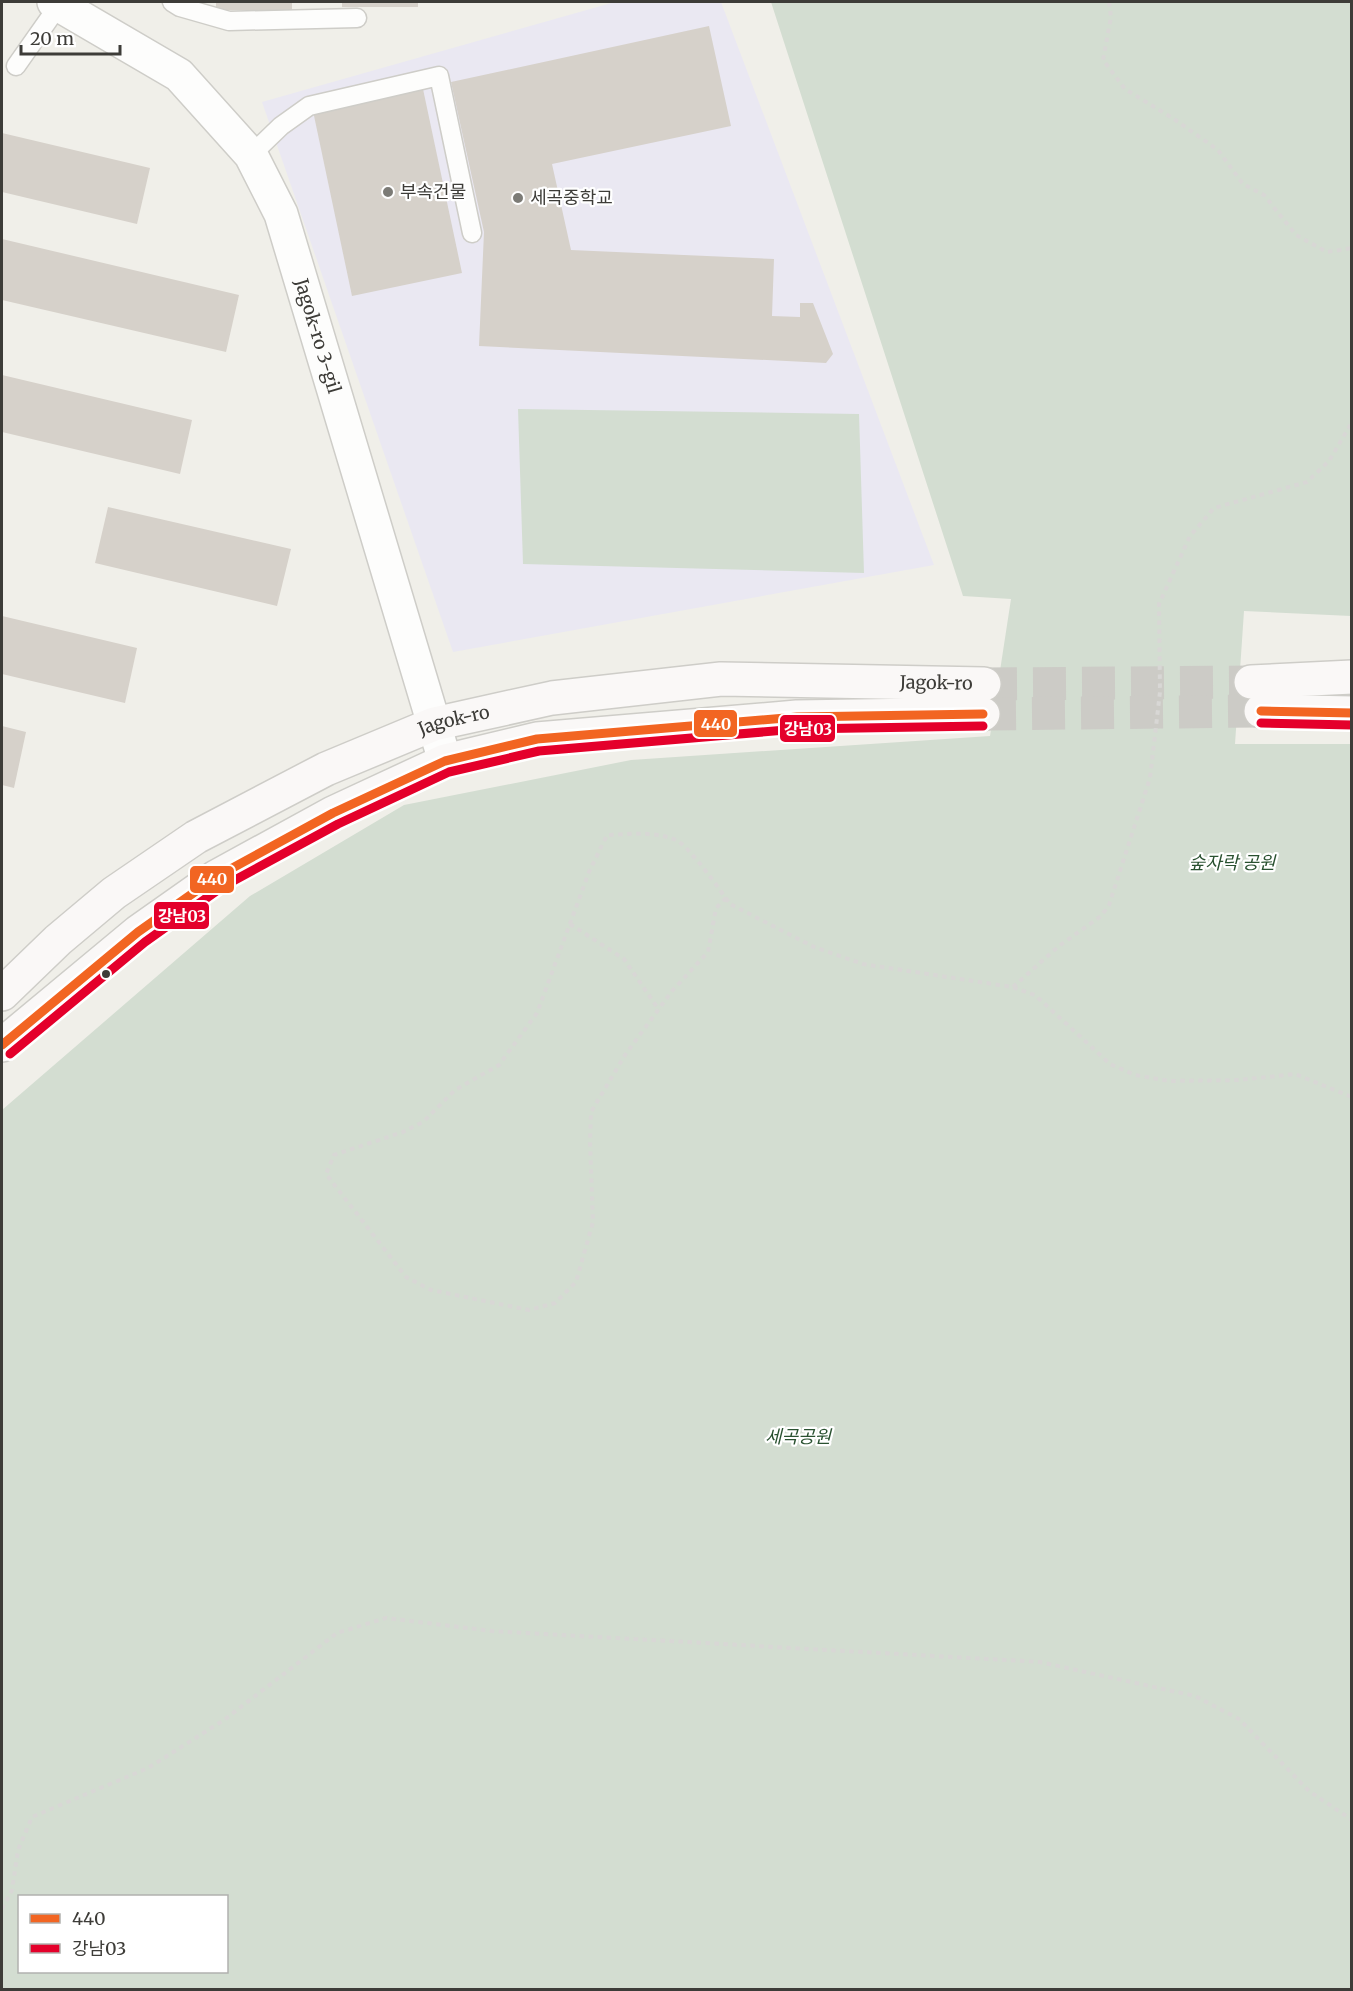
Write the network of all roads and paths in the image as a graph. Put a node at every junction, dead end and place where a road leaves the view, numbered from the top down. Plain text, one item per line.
1 (58, 2) edge
2 (172, 2) edge
3 (1109, 2) edge
4 (357, 18) dead end
5 (16, 66) dead end
6 (251, 155) junction
7 (472, 233) dead end
8 (1352, 248) edge
9 (1352, 422) edge
10 (1352, 677) edge
11 (1352, 713) edge
12 (434, 724) junction
13 (445, 761) junction
14 (726, 898) junction
15 (570, 924) junction
16 (1012, 987) junction
17 (2, 994) edge
18 (659, 1010) junction
19 (2, 1045) edge
20 (1352, 1097) edge
21 (1352, 1820) edge
22 (2, 1909) edge

1 - 5 lane
1 - 6 street, Jagok-ro 3-gil
2 - 4 lane
3 - 8 path
6 - 7 lane
6 - 12 street, Jagok-ro 3-gil
9 - 16 path
10 - 11 main road
12 - 13 street, Jagok-ro 3-gil
12 - 13 main road, Jagok-ro
12 - 17 main road, Jagok-ro
13 - 19 main road, Jagok-ro
14 - 15 path
14 - 16 path
14 - 18 path
15 - 18 path
15 - 18 path
16 - 20 path
21 - 22 path

